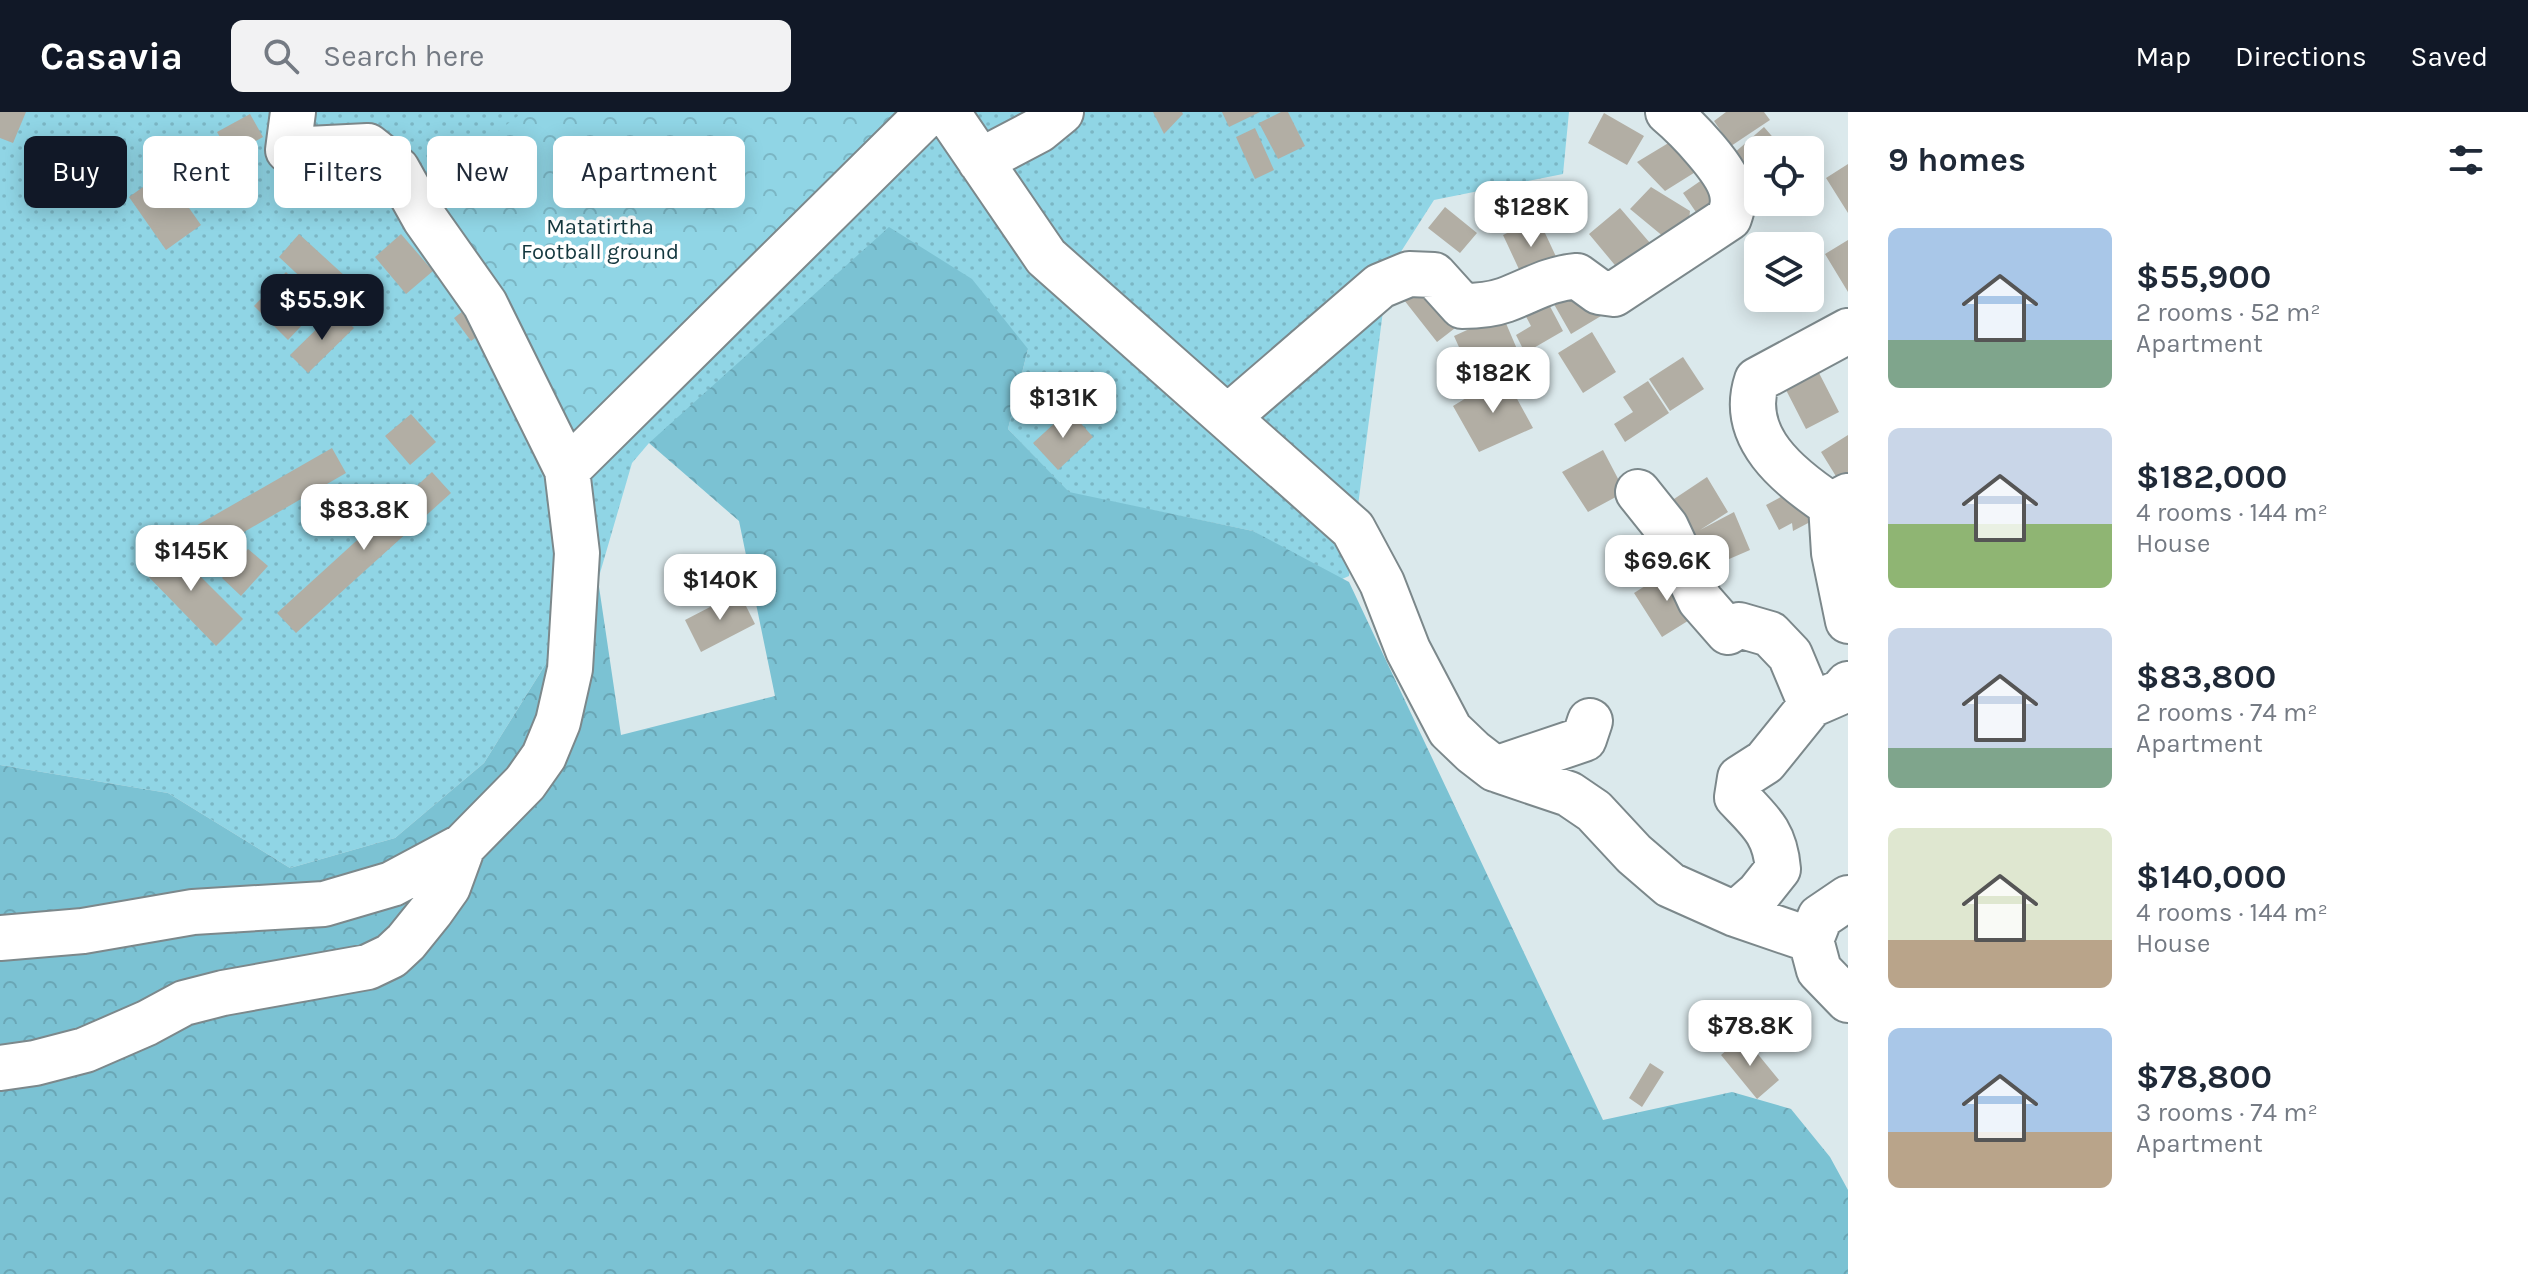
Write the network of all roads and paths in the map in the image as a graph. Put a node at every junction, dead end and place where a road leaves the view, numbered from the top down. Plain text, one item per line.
1 (293, 112) edge
2 (929, 112) edge
3 (947, 112) edge
4 (1061, 112) edge
5 (1668, 112) edge
6 (980, 161) junction
7 (1848, 331) edge
8 (1228, 417) junction
9 (567, 470) junction
10 (1638, 492) dead end
11 (1840, 500) edge
12 (1848, 621) edge
13 (1848, 684) edge
14 (1811, 705) junction
15 (1590, 721) dead end
16 (1495, 769) junction
17 (463, 846) junction
18 (1848, 898) edge
19 (1735, 914) junction
20 (0, 938) edge
21 (1811, 940) junction
22 (1848, 1000) edge
23 (0, 1068) edge

1 - 9 street
2 - 9 street
3 - 6 street
4 - 6 street
5 - 8 street
6 - 8 street
7 - 11 street
8 - 16 street
9 - 17 street
10 - 14 street
11 - 12 street
13 - 14 street
14 - 19 street
15 - 16 street
16 - 19 street
17 - 20 street
17 - 23 street
18 - 21 street
19 - 21 street
21 - 22 street

